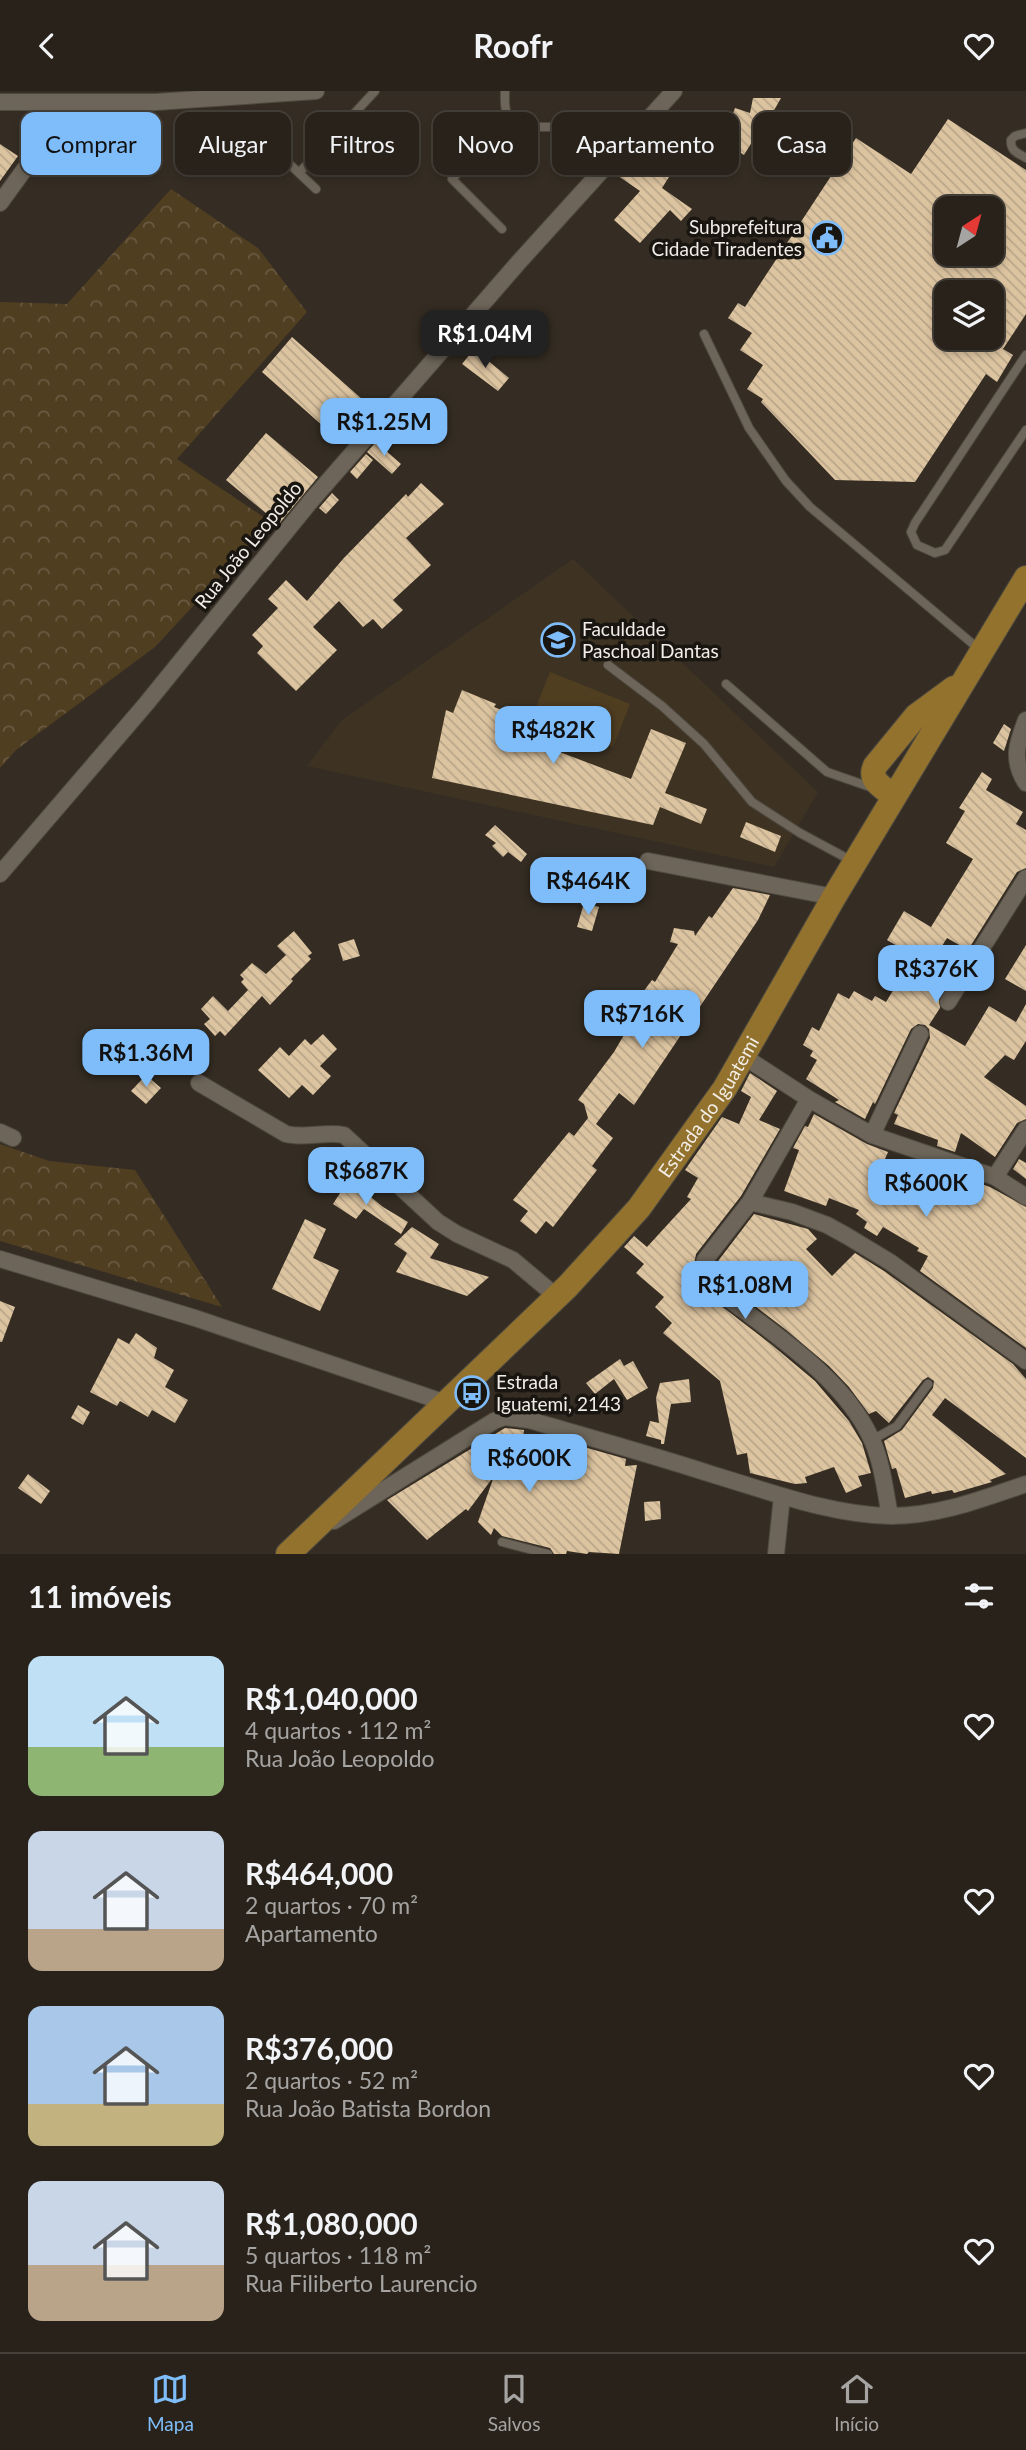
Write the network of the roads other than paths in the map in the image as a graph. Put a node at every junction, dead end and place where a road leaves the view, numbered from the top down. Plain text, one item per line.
1 (316, 91) edge
2 (375, 91) edge
3 (505, 91) edge
4 (674, 91) edge
5 (0, 103) edge
6 (72, 103) junction
7 (506, 112) edge
8 (1026, 133) edge
9 (1026, 158) edge
10 (291, 165) edge
11 (299, 173) junction
12 (456, 175) edge
13 (316, 189) dead end
14 (0, 203) edge
15 (502, 229) dead end
16 (704, 334) dead end
17 (1026, 355) edge
18 (1026, 430) edge
19 (1026, 578) edge
20 (982, 652) junction
21 (608, 664) dead end
22 (726, 684) dead end
23 (1026, 719) edge
24 (1026, 783) edge
25 (894, 796) junction
26 (648, 861) dead end
27 (855, 862) junction
28 (0, 874) edge
29 (1026, 878) edge
30 (834, 897) junction
31 (947, 1002) dead end
32 (920, 1034) dead end
33 (743, 1056) junction
34 (199, 1083) dead end
35 (809, 1099) junction
36 (1026, 1129) edge
37 (872, 1135) junction
38 (995, 1177) junction
39 (1026, 1197) edge
40 (750, 1202) junction
41 (0, 1259) edge
42 (557, 1297) junction
43 (1026, 1361) edge
44 (928, 1384) dead end
45 (446, 1403) junction
46 (872, 1440) junction
47 (1026, 1484) edge
48 (782, 1496) junction
49 (890, 1516) junction
50 (502, 1542) dead end
51 (297, 1546) edge
52 (548, 1554) edge
53 (776, 1554) edge

1 - 6 street
2 - 11 lane
3 - 7 lane
4 - 28 street, Rua João Leopoldo
5 - 6 street
6 - 14 street
8 - 9 lane
10 - 11 lane
11 - 13 lane
12 - 15 lane
16 - 20 lane
17 - 18 lane
19 - 20 main road, Estrada do Iguatemi
20 - 25 main road, Estrada do Iguatemi
21 - 27 lane
22 - 25 lane
23 - 24 street
25 - 27 main road, Estrada do Iguatemi
26 - 30 street
27 - 30 main road, Estrada do Iguatemi
29 - 31 street
30 - 33 main road, Estrada do Iguatemi
32 - 37 street
33 - 35 street
33 - 42 main road, Estrada do Iguatemi
34 - 42 street
35 - 37 street
35 - 40 street
36 - 38 street
37 - 38 street
38 - 39 street
40 - 43 street
40 - 46 street
41 - 45 street
42 - 45 main road, Estrada do Iguatemi
44 - 46 lane
45 - 51 main road, Estrada do Iguatemi
46 - 49 street
47 - 49 street
48 - 49 street
48 - 51 street
48 - 53 street
50 - 52 lane

